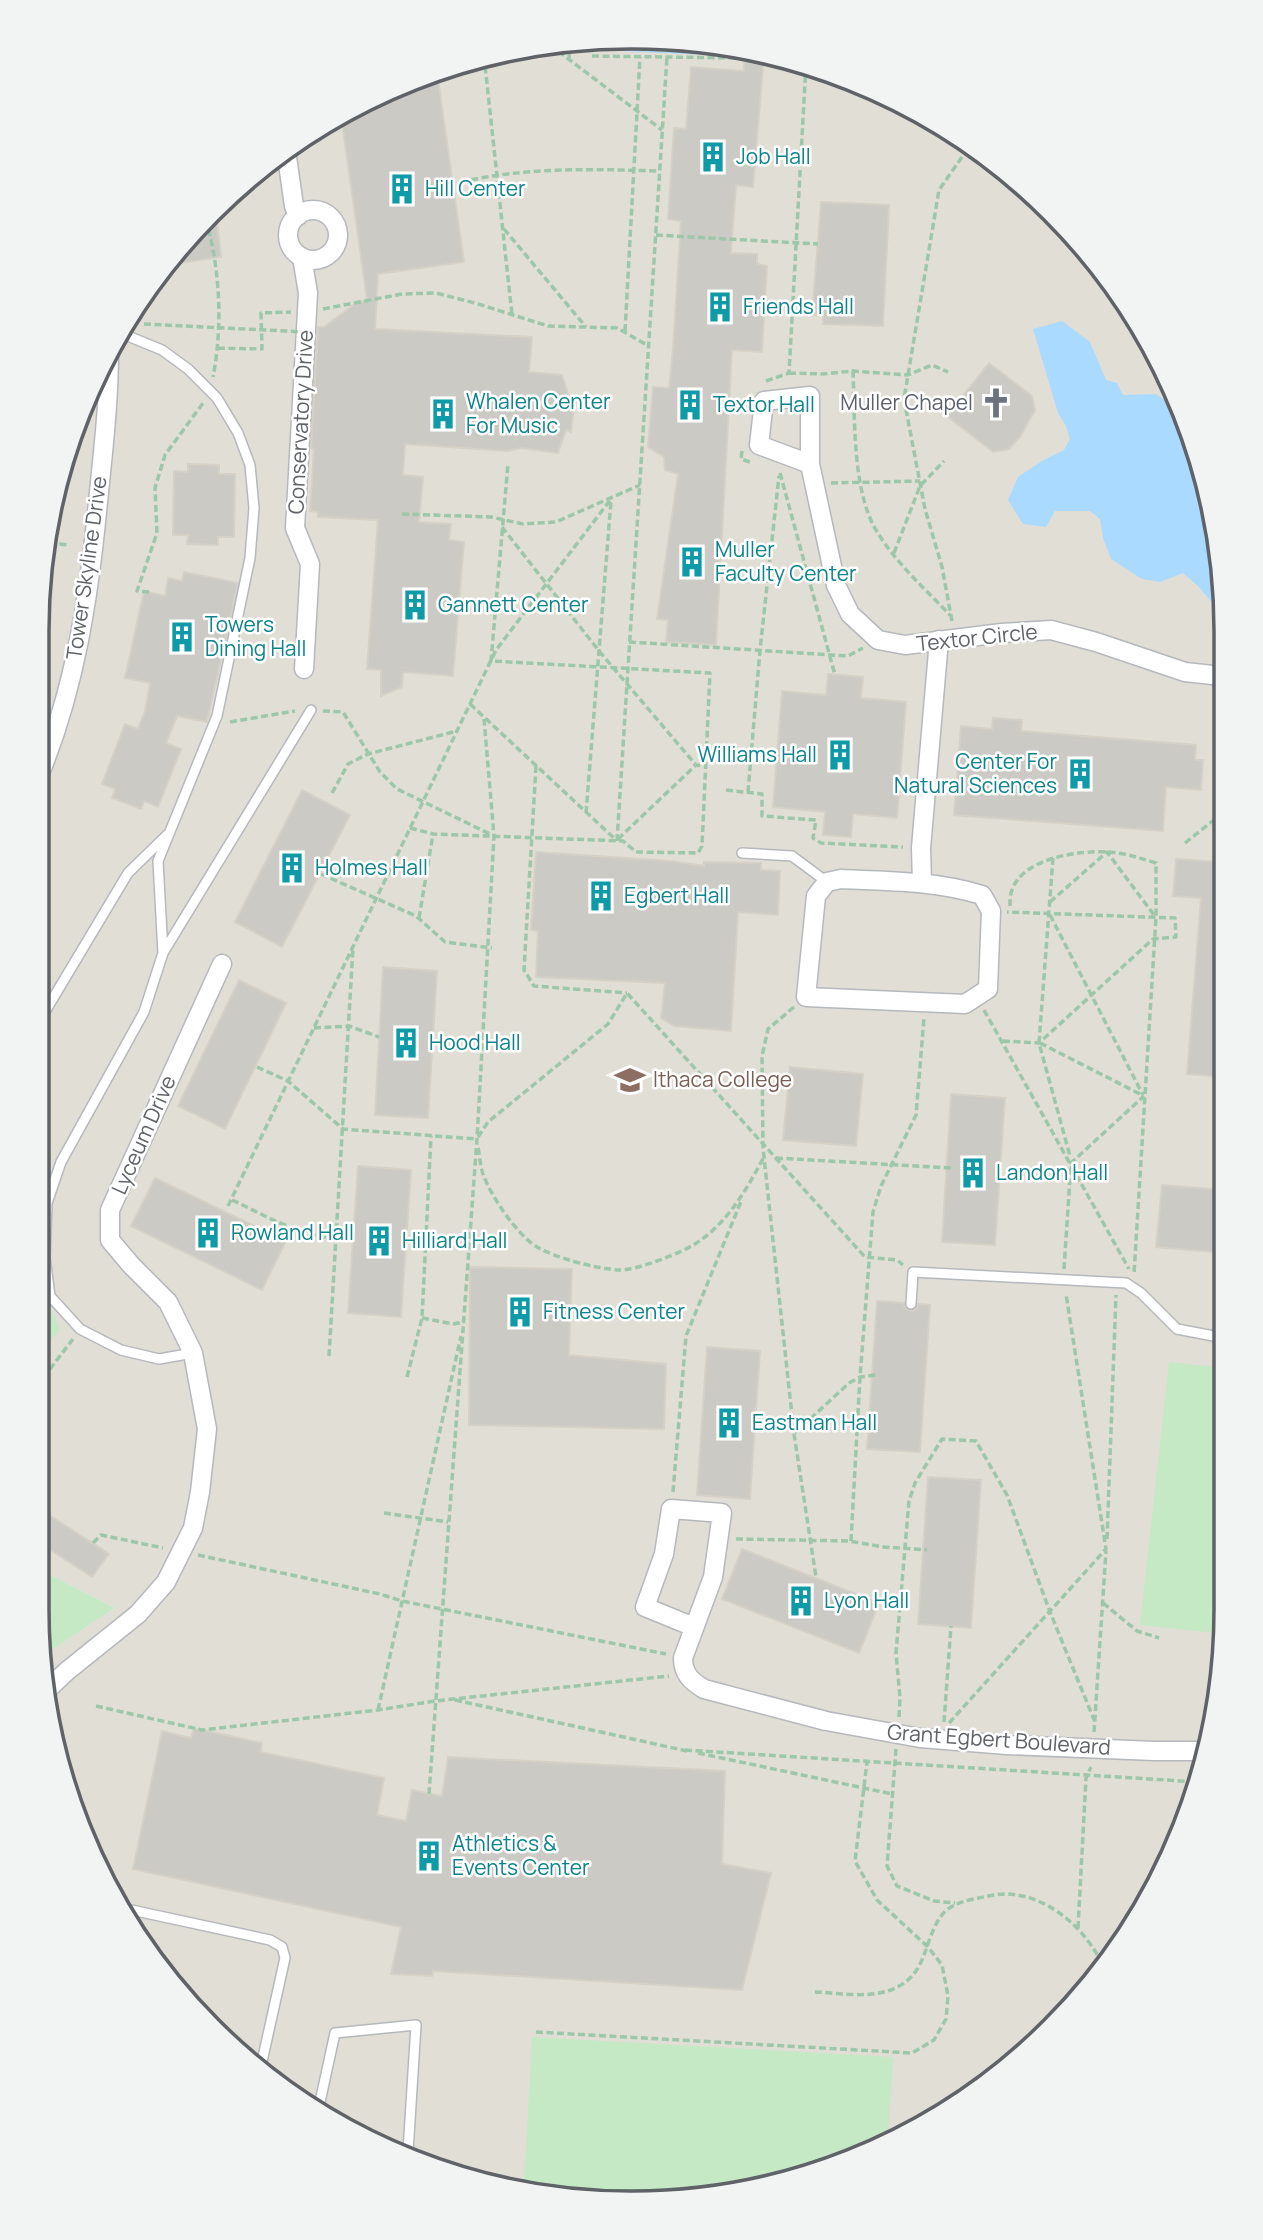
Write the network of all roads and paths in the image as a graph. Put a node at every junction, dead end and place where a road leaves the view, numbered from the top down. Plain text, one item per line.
1 (569, 52) edge
2 (561, 53) edge
3 (592, 56) dead end
4 (640, 57) junction
5 (667, 57) junction
6 (732, 58) edge
7 (569, 59) junction
8 (485, 68) edge
9 (805, 76) edge
10 (637, 111) junction
11 (662, 130) junction
12 (964, 154) edge
13 (287, 162) edge
14 (634, 170) junction
15 (659, 171) junction
16 (497, 174) junction
17 (461, 182) dead end
18 (298, 216) junction
19 (503, 227) junction
20 (209, 231) edge
21 (655, 235) junction
22 (796, 243) junction
23 (818, 244) dead end
24 (302, 257) junction
25 (307, 312) junction
26 (512, 314) junction
27 (144, 324) dead end
28 (586, 327) junction
29 (306, 332) junction
30 (625, 332) junction
31 (129, 337) edge
32 (648, 346) junction
33 (218, 348) junction
34 (853, 371) junction
35 (948, 372) dead end
36 (789, 373) junction
37 (908, 375) junction
38 (108, 377) edge
39 (763, 382) dead end
40 (210, 391) junction
41 (743, 447) dead end
42 (782, 453) junction
43 (944, 461) dead end
44 (754, 463) dead end
45 (508, 464) dead end
46 (810, 464) junction
47 (779, 472) junction
48 (816, 483) junction
49 (861, 483) junction
50 (920, 483) junction
51 (640, 485) junction
52 (611, 499) junction
53 (402, 514) dead end
54 (502, 519) junction
55 (502, 527) junction
56 (56, 544) edge
57 (69, 545) dead end
58 (894, 554) junction
59 (546, 584) junction
60 (149, 592) dead end
61 (951, 617) junction
62 (947, 639) junction
63 (878, 640) junction
64 (629, 642) junction
65 (760, 650) junction
66 (599, 651) junction
67 (830, 654) junction
68 (491, 661) junction
69 (598, 667) junction
70 (613, 667) junction
71 (628, 668) junction
72 (304, 669) dead end
73 (835, 675) dead end
74 (1214, 675) edge
75 (626, 684) junction
76 (470, 704) junction
77 (311, 710) junction
78 (484, 719) junction
79 (214, 725) junction
80 (457, 731) junction
81 (49, 748) edge
82 (369, 754) junction
83 (696, 765) junction
84 (536, 766) junction
85 (706, 766) junction
86 (726, 790) dead end
87 (748, 792) junction
88 (332, 793) dead end
89 (423, 802) junction
90 (586, 813) junction
91 (1214, 817) edge
92 (410, 828) junction
93 (171, 831) junction
94 (433, 834) junction
95 (494, 836) junction
96 (533, 838) junction
97 (617, 841) junction
98 (1185, 843) dead end
99 (921, 848) junction
100 (1107, 852) junction
101 (742, 853) dead end
102 (1053, 858) junction
103 (321, 874) dead end
104 (827, 882) junction
105 (922, 882) junction
106 (376, 899) junction
107 (1050, 902) junction
108 (1000, 911) junction
109 (1049, 913) junction
110 (1156, 917) junction
111 (419, 919) junction
112 (1153, 939) junction
113 (354, 946) junction
114 (489, 948) junction
115 (163, 953) junction
116 (222, 964) dead end
117 (627, 993) junction
118 (806, 996) junction
119 (1090, 996) junction
120 (976, 997) junction
121 (925, 1002) junction
122 (49, 1005) edge
123 (349, 1026) junction
124 (314, 1027) junction
125 (379, 1037) dead end
126 (1003, 1041) junction
127 (1040, 1043) junction
128 (257, 1067) dead end
129 (288, 1081) junction
130 (1144, 1096) junction
131 (343, 1129) junction
132 (430, 1136) junction
133 (477, 1139) junction
134 (763, 1144) junction
135 (764, 1157) junction
136 (776, 1158) junction
137 (1071, 1163) junction
138 (894, 1165) junction
139 (951, 1168) dead end
140 (744, 1194) junction
141 (49, 1197) edge
142 (231, 1200) junction
143 (228, 1206) dead end
144 (355, 1238) dead end
145 (336, 1240) junction
146 (869, 1258) junction
147 (913, 1272) junction
148 (1064, 1280) junction
149 (1116, 1283) junction
150 (49, 1288) edge
151 (911, 1304) dead end
152 (422, 1318) junction
153 (464, 1322) junction
154 (80, 1329) junction
155 (1214, 1336) edge
156 (193, 1353) junction
157 (329, 1356) dead end
158 (49, 1369) edge
159 (876, 1376) dead end
160 (407, 1377) dead end
161 (860, 1377) junction
162 (794, 1434) junction
163 (671, 1509) junction
164 (384, 1513) dead end
165 (419, 1519) junction
166 (448, 1522) junction
167 (720, 1538) junction
168 (810, 1540) junction
169 (851, 1541) junction
170 (93, 1543) dead end
171 (904, 1549) junction
172 (1106, 1549) junction
173 (927, 1550) dead end
174 (181, 1552) junction
175 (816, 1577) dead end
176 (402, 1601) junction
177 (1103, 1602) junction
178 (442, 1607) junction
179 (1050, 1612) junction
180 (694, 1626) junction
181 (951, 1626) dead end
182 (1160, 1638) dead end
183 (684, 1665) junction
184 (54, 1683) edge
185 (449, 1699) junction
186 (435, 1700) junction
187 (96, 1706) dead end
188 (378, 1710) junction
189 (1095, 1722) junction
190 (897, 1734) junction
191 (1093, 1748) junction
192 (685, 1751) junction
193 (1196, 1751) edge
194 (867, 1762) junction
195 (895, 1763) junction
196 (1087, 1776) junction
197 (1187, 1781) edge
198 (864, 1789) junction
199 (429, 1794) dead end
200 (892, 1794) junction
201 (955, 1903) junction
202 (134, 1910) edge
203 (1078, 1928) junction
204 (928, 1947) junction
205 (1098, 1957) edge
206 (815, 1992) dead end
207 (536, 2032) dead end
208 (263, 2059) edge
209 (320, 2101) edge
210 (408, 2147) edge

1 - 7 path
2 - 7 path
3 - 4 path
4 - 5 path
4 - 10 path
5 - 6 path
5 - 11 path
7 - 10 path
8 - 16 path
9 - 22 path
10 - 11 path
10 - 14 path
11 - 15 path
12 - 37 path
13 - 18 street
14 - 15 path
14 - 16 path
14 - 30 path
15 - 21 path
16 - 17 path
16 - 19 path
18 - 24 street
18 - 24 street
19 - 26 path
19 - 28 path
20 - 33 path
21 - 22 path
21 - 32 path
22 - 23 path
22 - 36 path
24 - 25 street, Conservatory Drive
25 - 26 path
25 - 29 street, Conservatory Drive
25 - 33 path
26 - 28 path
27 - 29 path, bridge
28 - 30 path
29 - 72 street, Conservatory Drive
30 - 32 path
31 - 40 lane
32 - 51 path
33 - 40 path
34 - 36 path
34 - 37 path
34 - 49 path
35 - 37 path
36 - 39 path
37 - 50 path
38 - 81 street, Tower Skyline Drive
40 - 60 path
40 - 79 lane
41 - 44 path
42 - 46 street
42 - 46 street
42 - 47 path
43 - 50 path
45 - 54 path
46 - 48 street
47 - 48 path
47 - 65 path
47 - 67 path
48 - 49 path
48 - 63 street
49 - 50 path
49 - 58 path
50 - 58 path
50 - 61 path
51 - 52 path
51 - 64 path
52 - 54 path
52 - 59 path
52 - 66 path
53 - 54 path
54 - 55 path
55 - 59 path
55 - 68 path
56 - 57 path
58 - 61 path
59 - 66 path
59 - 68 path
61 - 62 path
62 - 63 street, Textor Circle
62 - 74 street, Textor Circle
62 - 99 street
63 - 67 path
64 - 65 path
64 - 71 path
65 - 67 path
65 - 87 path
66 - 69 path
66 - 70 path
67 - 73 path
68 - 69 path
68 - 76 path
69 - 70 path
69 - 90 path
70 - 71 path
70 - 75 path
71 - 75 path
71 - 85 path
75 - 83 path
75 - 97 path
76 - 78 path
76 - 80 path
77 - 79 path
77 - 82 path
77 - 115 lane
78 - 84 path
78 - 95 path
79 - 93 lane
80 - 82 path
80 - 89 path
82 - 88 path
82 - 89 path
83 - 85 path
83 - 97 path
84 - 90 path
84 - 96 path
85 - 97 path
86 - 87 path
87 - 99 path
89 - 92 path
89 - 95 path
90 - 97 path
91 - 98 path
92 - 94 path
92 - 106 path
93 - 115 lane
93 - 122 lane
94 - 95 path
94 - 111 path
95 - 96 path
95 - 114 path
96 - 97 path
96 - 117 path
99 - 105 street
100 - 102 path
100 - 107 path
100 - 110 path
100 - 110 path
101 - 104 lane
102 - 107 path
102 - 108 path
103 - 106 path
104 - 105 street
104 - 118 street
105 - 108 street
106 - 111 path
106 - 113 path
107 - 109 path
108 - 109 path
108 - 120 street
109 - 110 path
109 - 119 path
109 - 127 path
110 - 112 path
110 - 112 path
111 - 114 path
112 - 119 path
112 - 130 path
113 - 123 path
113 - 124 path
114 - 133 path
115 - 141 lane
116 - 156 street, Lyceum Drive
117 - 133 path
117 - 134 path
118 - 121 street
118 - 134 path
119 - 127 path
119 - 130 path
120 - 121 street
120 - 126 path
121 - 138 path
123 - 124 path
123 - 125 path
123 - 131 path
124 - 129 path
126 - 127 path
126 - 137 path
127 - 130 path
127 - 137 path
128 - 129 path
129 - 131 path
129 - 142 path
130 - 137 path
130 - 137 path
131 - 132 path
131 - 145 path
132 - 133 path
132 - 152 path
133 - 140 path
133 - 153 path
134 - 135 path
134 - 136 path
135 - 140 path
135 - 162 path
136 - 138 path
136 - 146 path
137 - 148 path
138 - 139 path
138 - 146 path
140 - 163 path
142 - 143 path
142 - 145 path
144 - 145 path
145 - 157 path
146 - 147 path
146 - 161 path
147 - 148 lane
147 - 151 lane
148 - 149 lane
148 - 172 path
149 - 155 lane
149 - 172 path
150 - 154 lane
152 - 153 path
152 - 160 path
153 - 165 path
153 - 166 path
154 - 156 lane
154 - 158 path
156 - 174 street, Lyceum Drive
159 - 161 path
161 - 162 path
161 - 169 path
162 - 168 path
163 - 167 street
163 - 180 street
164 - 165 path
165 - 166 path
165 - 176 path
166 - 178 path
167 - 168 path
167 - 180 street
168 - 169 path
168 - 175 path
169 - 171 path
170 - 174 path
171 - 173 path
171 - 179 path
171 - 190 path
172 - 177 path
172 - 179 path
174 - 176 path
174 - 184 street, Lyceum Drive
176 - 178 path
176 - 188 path
177 - 182 path
177 - 189 path
178 - 183 path
178 - 186 path
179 - 181 path
179 - 189 path
180 - 183 street
183 - 185 path
183 - 190 street, Grant Egbert Boulevard
185 - 186 path
185 - 192 path
186 - 188 path
186 - 199 path
187 - 188 path
189 - 191 path
190 - 191 street, Grant Egbert Boulevard
190 - 195 path
191 - 193 street, Grant Egbert Boulevard
191 - 196 path
192 - 194 path
192 - 198 path
194 - 195 path
194 - 198 path
195 - 196 path
195 - 200 path
196 - 197 path
196 - 203 path
198 - 200 path
198 - 204 path
200 - 201 path
201 - 203 path
201 - 204 path
202 - 208 lane
203 - 205 path
204 - 206 path
204 - 207 path
209 - 210 lane

